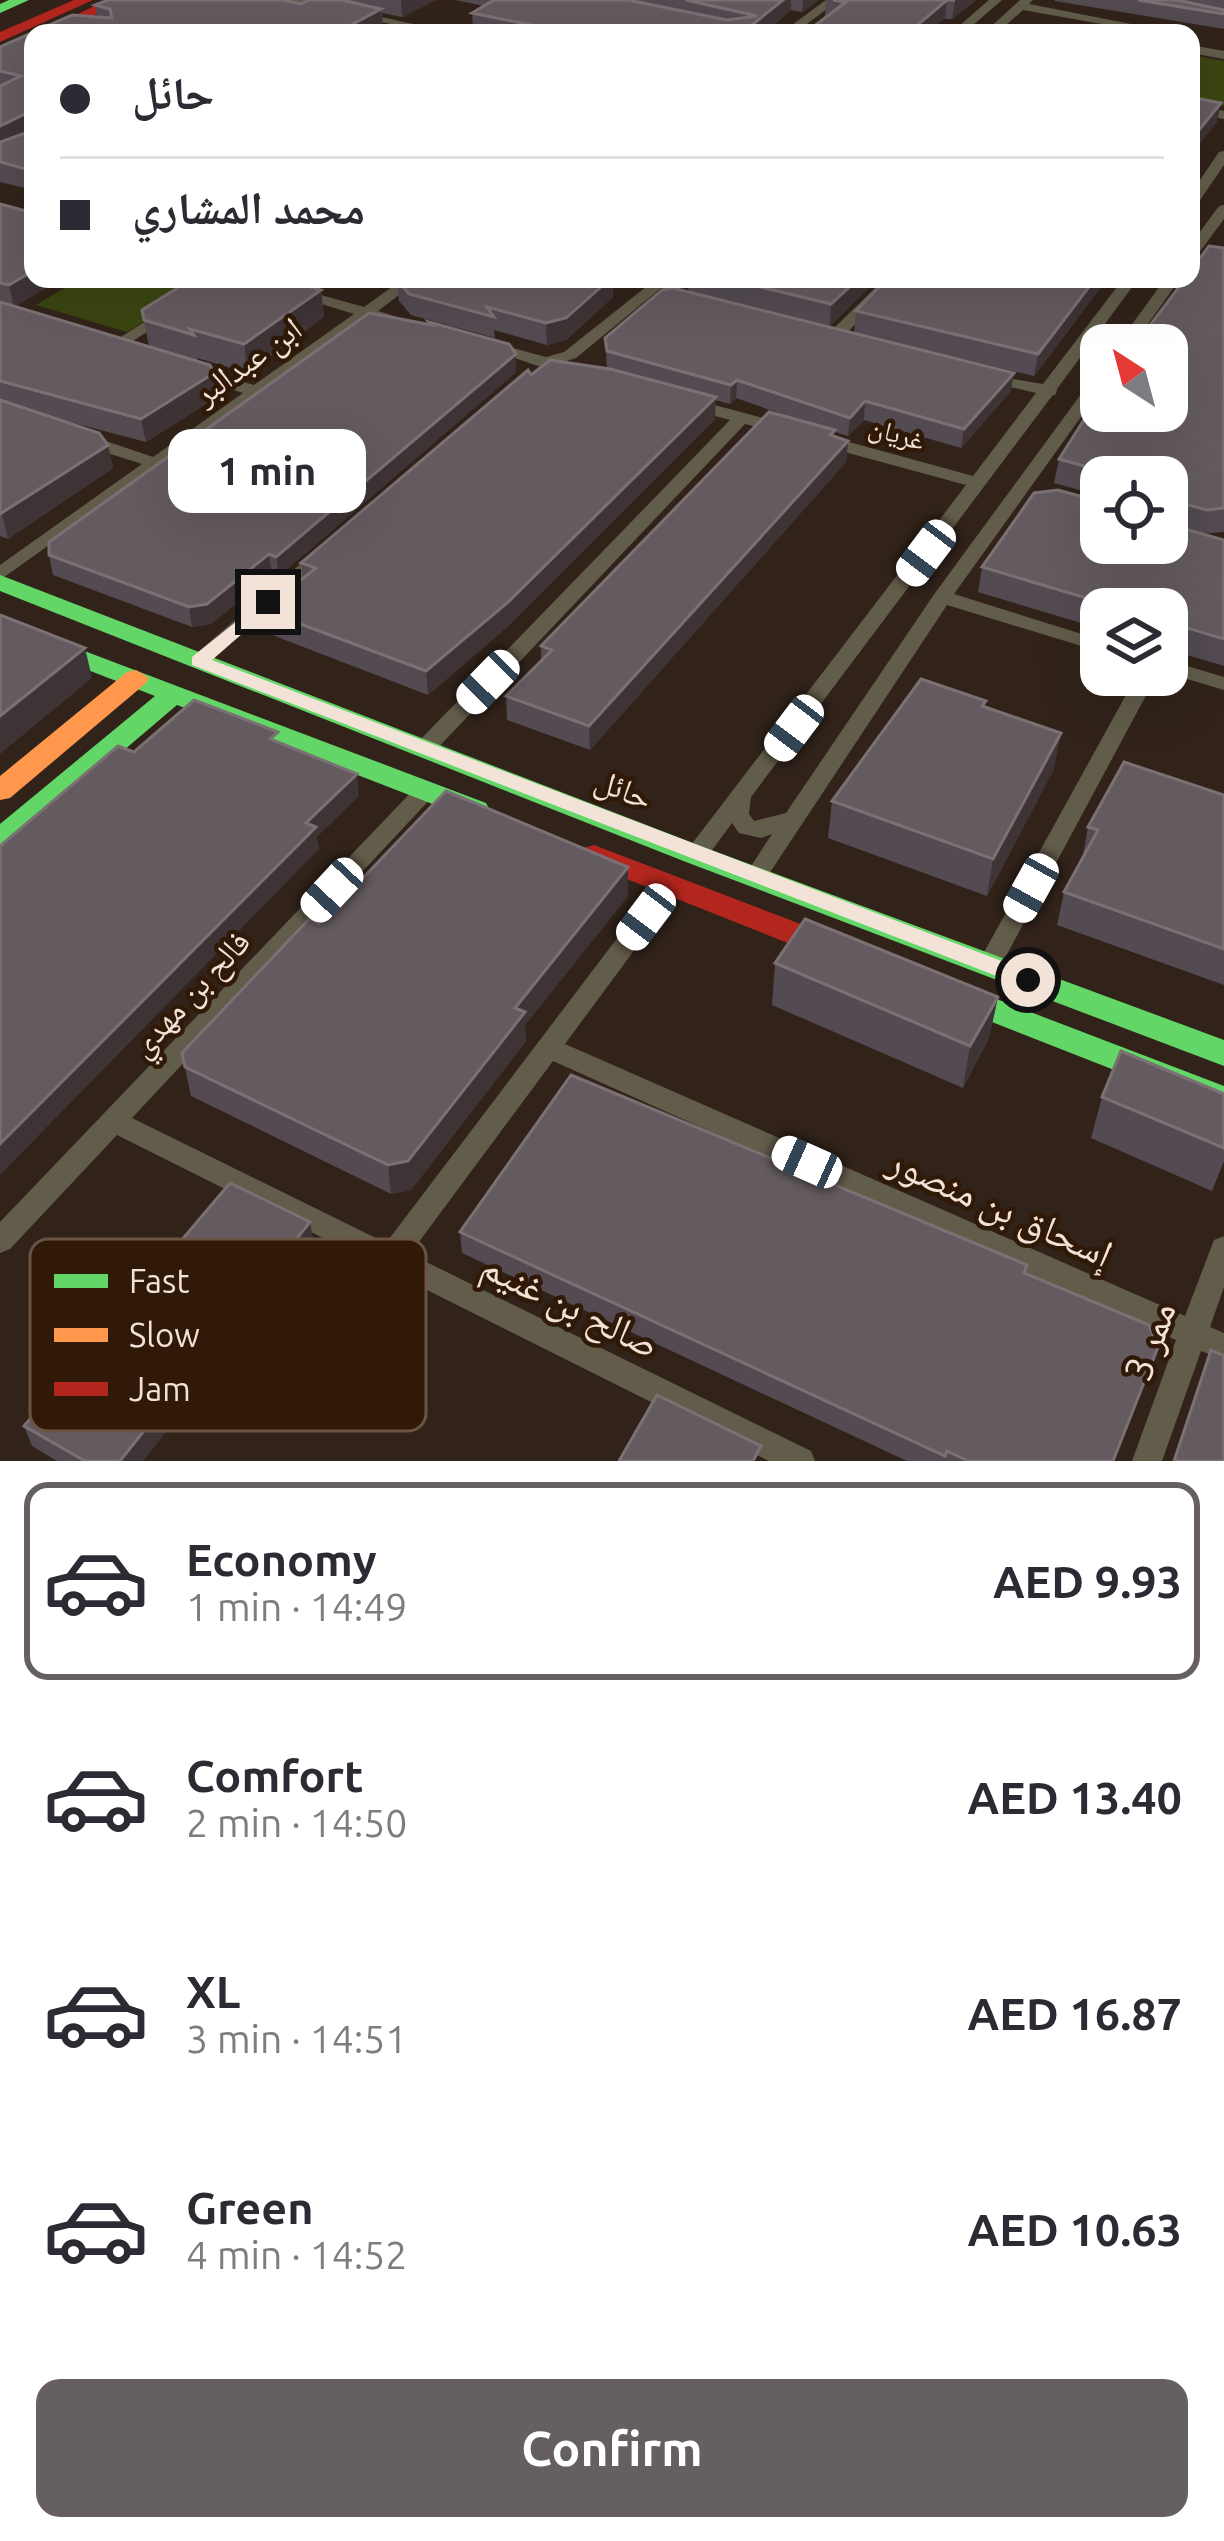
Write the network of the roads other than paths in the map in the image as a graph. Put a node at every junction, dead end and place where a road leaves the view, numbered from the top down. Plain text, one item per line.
1 (118, 0) edge
2 (832, 0) edge
3 (996, 0) edge
4 (317, 2) edge
5 (1023, 3) edge
6 (283, 5) edge
7 (5, 10) edge
8 (1008, 16) junction
9 (68, 17) edge
10 (1048, 18) junction
11 (353, 24) edge
12 (410, 24) edge
13 (800, 24) edge
14 (968, 24) edge
15 (1000, 24) edge
16 (1069, 24) edge
17 (1097, 24) edge
18 (1224, 155) edge
19 (1200, 187) edge
20 (1224, 209) edge
21 (1202, 240) junction
22 (1200, 243) edge
23 (1224, 244) edge
24 (278, 288) edge
25 (401, 288) edge
26 (883, 288) edge
27 (1125, 288) edge
28 (1166, 288) edge
29 (663, 289) edge
30 (186, 302) edge
31 (366, 313) junction
32 (1140, 324) edge
33 (411, 325) edge
34 (810, 333) edge
35 (832, 339) junction
36 (91, 340) edge
37 (478, 344) edge
38 (854, 344) edge
39 (113, 347) junction
40 (134, 353) edge
41 (545, 362) junction
42 (174, 366) edge
43 (963, 370) edge
44 (589, 375) edge
45 (527, 377) edge
46 (255, 392) junction
47 (1050, 392) junction
48 (676, 399) edge
49 (1080, 412) edge
50 (742, 417) junction
51 (66, 434) edge
52 (155, 463) junction
53 (979, 483) junction
54 (337, 542) edge
55 (0, 578) edge
56 (942, 597) junction
57 (0, 627) edge
58 (1080, 640) edge
59 (199, 661) junction
60 (1188, 673) edge
61 (136, 679) junction
62 (1224, 684) edge
63 (175, 694) junction
64 (1138, 696) edge
65 (317, 707) junction
66 (85, 721) junction
67 (126, 735) junction
68 (284, 736) junction
69 (425, 748) junction
70 (426, 790) junction
71 (0, 791) edge
72 (741, 797) junction
73 (492, 816) edge
74 (794, 818) junction
75 (0, 840) edge
76 (559, 842) edge
77 (697, 856) junction
78 (755, 877) junction
79 (670, 885) junction
80 (869, 962) edge
81 (989, 965) junction
82 (936, 988) edge
83 (549, 1048) junction
84 (1224, 1053) edge
85 (1224, 1100) edge
86 (114, 1121) junction
87 (353, 1239) edge
88 (405, 1239) edge
89 (0, 1241) edge
90 (1224, 1248) edge
91 (426, 1275) edge
92 (1193, 1334) junction
93 (1224, 1347) edge
94 (800, 1461) edge
95 (1147, 1461) edge

1 - 9 street
2 - 13 street
3 - 14 street
4 - 6 street
4 - 12 street
5 - 8 street
5 - 10 street
6 - 11 street
7 - 9 street
8 - 10 street
8 - 15 street
10 - 16 street
10 - 17 street
18 - 19 street
20 - 21 street
21 - 22 street
21 - 23 street
24 - 31 street
25 - 31 street, ابن عبدالبر
26 - 35 street
27 - 47 street
28 - 32 street
29 - 41 street
30 - 39 street
31 - 33 street
31 - 46 street, ابن عبدالبر
34 - 35 street
35 - 38 street
36 - 39 street
37 - 41 street
39 - 40 street
41 - 44 street
41 - 45 street
42 - 46 street
43 - 47 street
46 - 52 street, ابن عبدالبر
47 - 53 street
48 - 50 street, غريان
49 - 56 street
50 - 53 street, غريان
50 - 69 street
51 - 52 street
52 - 55 street, ابن عبدالبر
53 - 72 street
54 - 59 street
55 - 59 street, حائل
56 - 58 street
56 - 74 street
57 - 61 street
59 - 65 street, حائل
60 - 62 street
61 - 63 street
61 - 66 street
63 - 67 street
63 - 68 street
64 - 81 street
65 - 68 street
65 - 69 street, حائل
66 - 67 street
66 - 71 street
67 - 75 street
68 - 70 street
69 - 77 street, حائل
70 - 73 street
70 - 86 street, فالح بن مهدي
72 - 74 street
72 - 77 street
74 - 78 street
76 - 79 street
77 - 78 street, حائل
78 - 81 street, حائل
79 - 80 street
79 - 83 street
81 - 84 street, حائل
82 - 85 street
83 - 88 street
83 - 92 street, إسحاق بن منصور
86 - 87 street, صالح بن غنيم
86 - 89 street, فالح بن مهدي
90 - 92 street, ممر 3
91 - 94 street, صالح بن غنيم
92 - 93 street, إسحاق بن منصور
92 - 95 street, ممر 3

